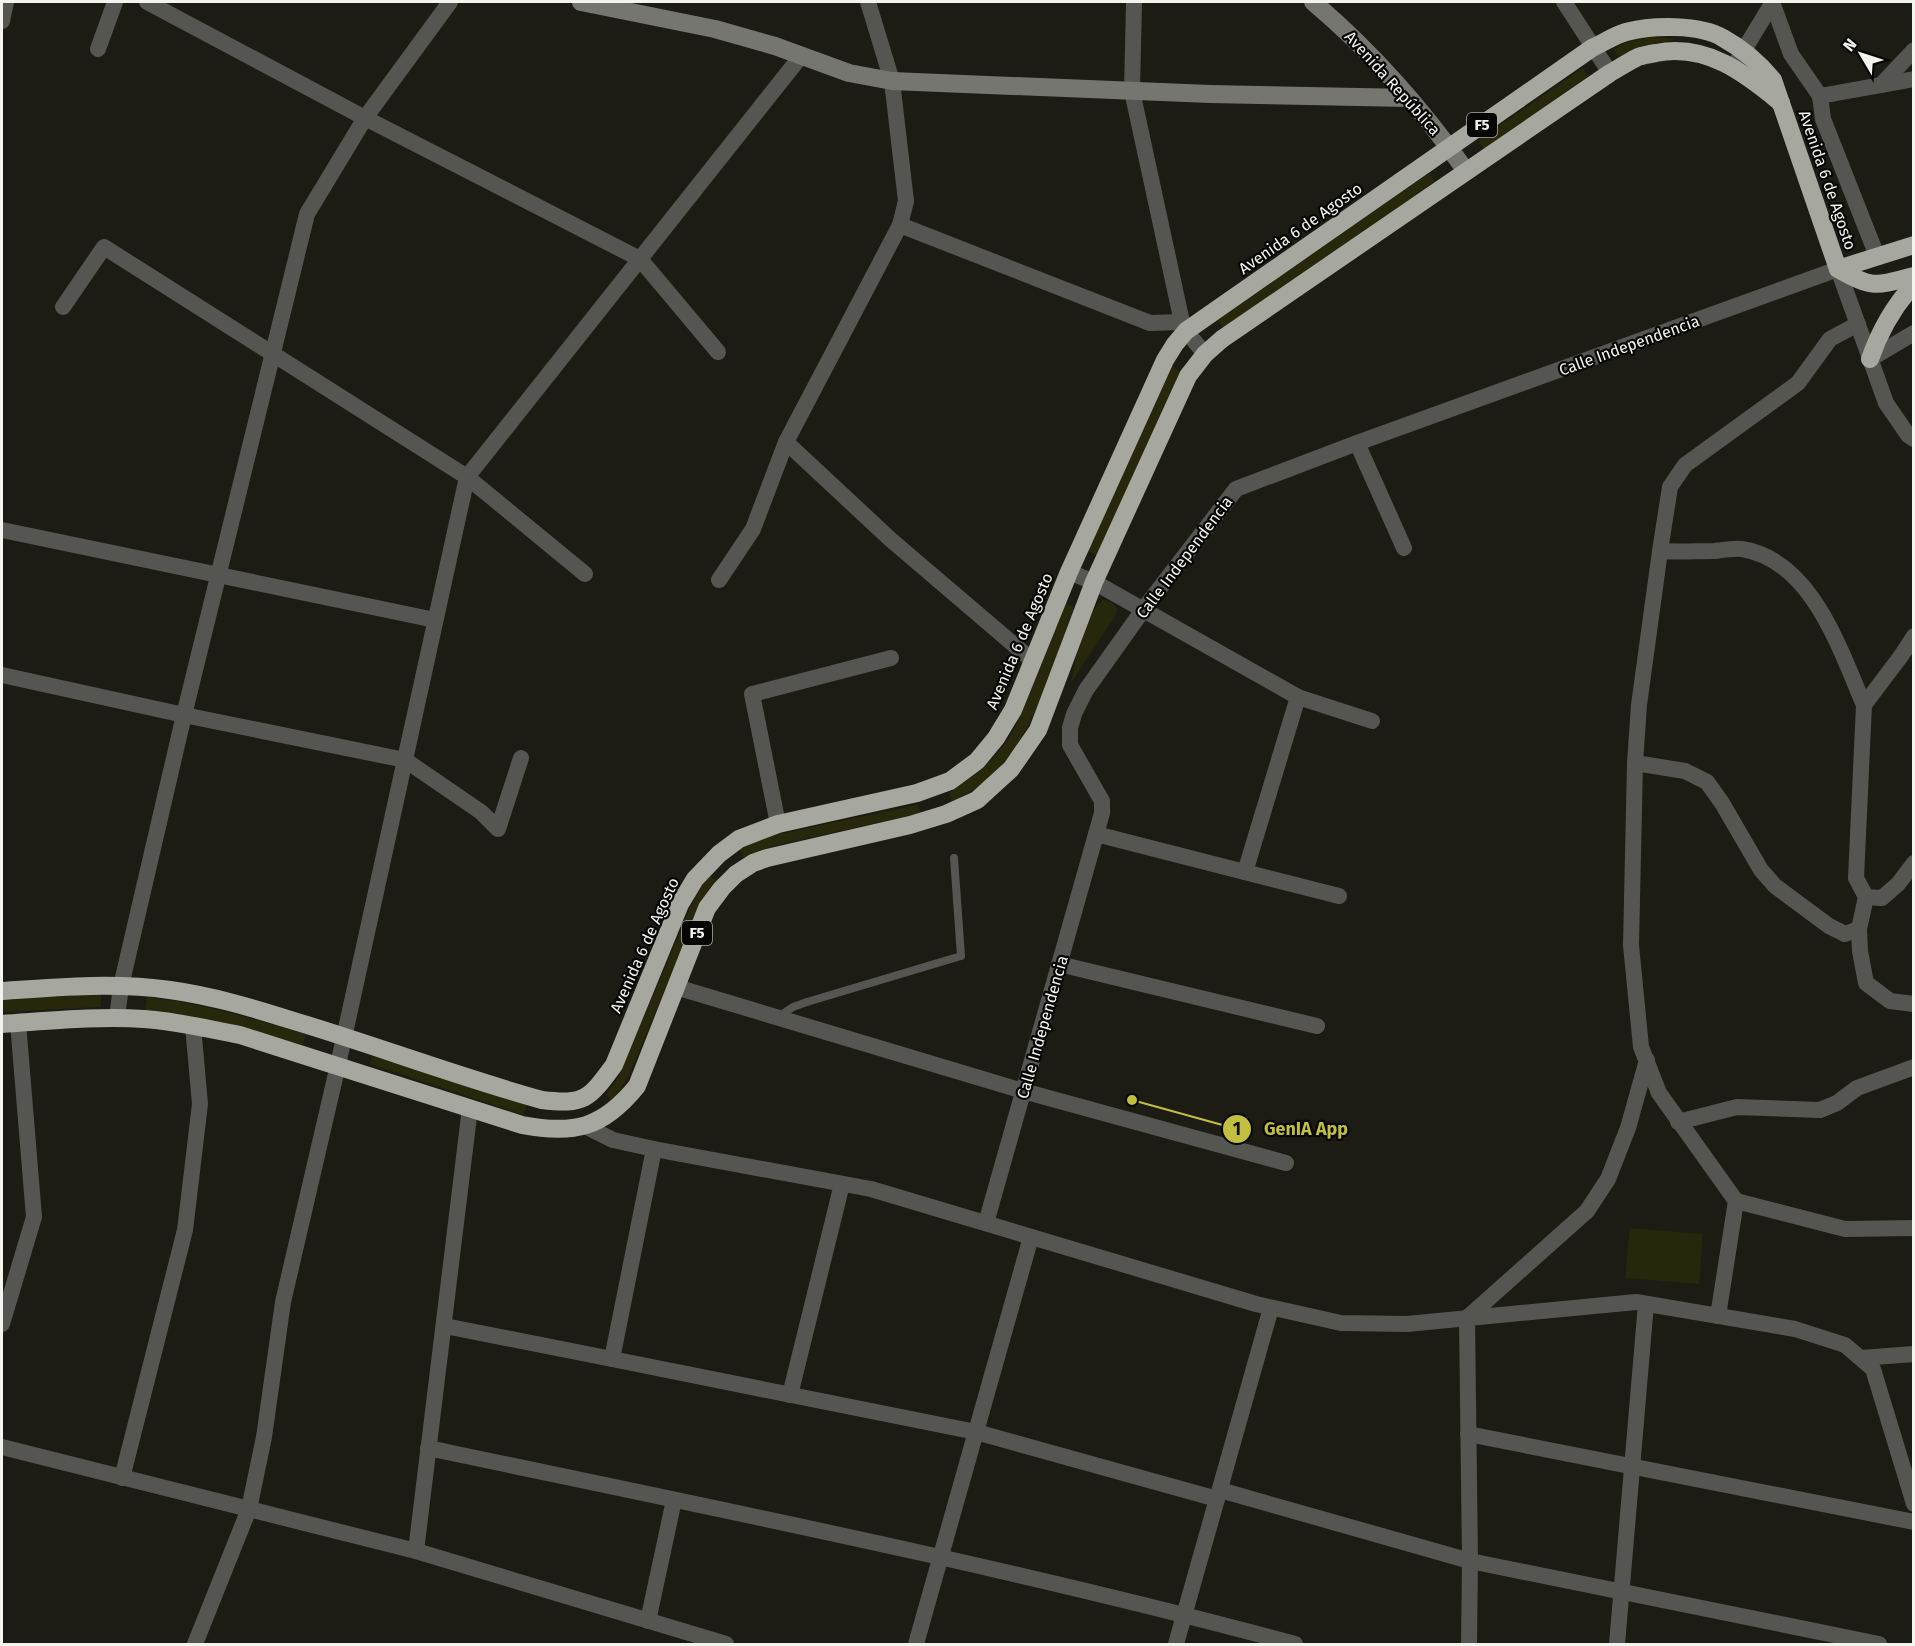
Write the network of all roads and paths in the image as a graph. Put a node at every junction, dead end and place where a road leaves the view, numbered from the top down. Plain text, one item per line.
1 (6, 2) edge
2 (116, 2) edge
3 (147, 2) edge
4 (450, 2) edge
5 (580, 2) edge
6 (868, 2) edge
7 (1134, 2) edge
8 (1313, 2) edge
9 (1564, 2) edge
10 (1773, 2) edge
11 (2, 21) edge
12 (1592, 48) junction
13 (99, 49) dead end
14 (1914, 50) edge
15 (1743, 51) junction
16 (801, 56) junction
17 (1733, 68) junction
18 (1610, 74) junction
19 (1914, 79) edge
20 (892, 81) junction
21 (1881, 85) junction
22 (1132, 91) junction
23 (1820, 96) junction
24 (1409, 98) junction
25 (1781, 103) junction
26 (365, 118) junction
27 (1449, 148) junction
28 (1466, 171) junction
29 (900, 225) junction
30 (1914, 245) edge
31 (1877, 256) junction
32 (640, 260) junction
33 (1838, 269) junction
34 (1914, 276) edge
35 (1914, 285) edge
36 (63, 307) dead end
37 (1858, 324) junction
38 (1184, 327) junction
39 (1914, 333) edge
40 (718, 352) dead end
41 (272, 354) junction
42 (1205, 354) junction
43 (1870, 359) junction
44 (1914, 438) edge
45 (786, 442) junction
46 (1357, 443) junction
47 (467, 477) junction
48 (2, 530) edge
49 (1404, 548) dead end
50 (1660, 551) junction
51 (1069, 572) junction
52 (219, 574) junction
53 (585, 574) dead end
54 (718, 580) dead end
55 (1094, 582) junction
56 (1143, 610) junction
57 (435, 620) junction
58 (1914, 636) edge
59 (891, 658) dead end
60 (1033, 661) junction
61 (2, 675) edge
62 (1298, 697) junction
63 (1864, 705) junction
64 (184, 715) junction
65 (1372, 721) dead end
66 (521, 758) dead end
67 (405, 760) junction
68 (1635, 763) junction
69 (930, 788) junction
70 (938, 817) junction
71 (778, 824) junction
72 (1096, 834) junction
73 (718, 854) junction
74 (954, 858) dead end
75 (1914, 863) edge
76 (1245, 872) junction
77 (736, 874) junction
78 (1339, 896) dead end
79 (1866, 897) junction
80 (1859, 930) junction
81 (1059, 964) junction
82 (121, 986) junction
83 (676, 987) junction
84 (2, 991) edge
85 (1914, 1004) edge
86 (778, 1017) junction
87 (117, 1018) junction
88 (10, 1023) edge
89 (193, 1026) junction
90 (1317, 1026) dead end
91 (345, 1036) junction
92 (1647, 1060) junction
93 (338, 1065) junction
94 (1914, 1067) edge
95 (1023, 1091) junction
96 (592, 1092) junction
97 (538, 1099) junction
98 (470, 1108) junction
99 (1678, 1122) junction
100 (530, 1126) junction
101 (585, 1126) junction
102 (654, 1149) junction
103 (1286, 1163) dead end
104 (842, 1184) junction
105 (1736, 1201) junction
106 (986, 1223) junction
107 (1914, 1228) edge
108 (1030, 1237) junction
109 (9, 1275) edge
110 (1646, 1304) junction
111 (1271, 1308) junction
112 (1718, 1316) junction
113 (1467, 1318) junction
114 (2, 1324) edge
115 (445, 1326) junction
116 (1914, 1354) edge
117 (1861, 1358) junction
118 (612, 1359) junction
119 (790, 1395) junction
120 (976, 1432) junction
121 (1468, 1434) junction
122 (2, 1448) edge
123 (428, 1448) junction
124 (1631, 1467) junction
125 (122, 1478) junction
126 (1218, 1495) junction
127 (674, 1500) junction
128 (1914, 1504) edge
129 (249, 1509) junction
130 (1914, 1522) edge
131 (416, 1551) junction
132 (941, 1557) junction
133 (1470, 1561) junction
134 (1621, 1592) junction
135 (1185, 1614) junction
136 (648, 1621) junction
137 (1854, 1642) edge
138 (195, 1644) edge
139 (726, 1644) edge
140 (916, 1644) edge
141 (1176, 1644) edge
142 (1296, 1644) edge
143 (1469, 1644) edge
144 (1617, 1644) edge
145 (1879, 1644) edge

1 - 11 street
2 - 13 street
3 - 26 street
4 - 26 street
5 - 16 street
6 - 20 street
7 - 22 street
8 - 24 street, Avenida República
9 - 12 street
10 - 15 street
10 - 23 street
12 - 15 highway, Avenida 6 de Agosto / F5
12 - 18 street
12 - 27 highway, Avenida 6 de Agosto / F5
14 - 21 street
15 - 17 street
15 - 25 highway, Avenida 6 de Agosto / F5
16 - 20 street
16 - 32 street
17 - 18 highway, Avenida 6 de Agosto / F5
17 - 25 highway, Avenida 6 de Agosto / F5
18 - 28 highway, Avenida 6 de Agosto / F5
19 - 21 street
20 - 22 street
20 - 29 street
21 - 23 street
22 - 24 street
22 - 38 street
23 - 31 street
24 - 27 street, Avenida República
25 - 33 highway, Avenida 6 de Agosto / F5
26 - 32 street
26 - 41 street
27 - 28 street, Avenida República
27 - 38 highway, Avenida 6 de Agosto / F5
28 - 42 highway, Avenida 6 de Agosto / F5
29 - 38 street
29 - 45 street
30 - 31 highway, Avenida 6 de Agosto
31 - 33 highway, Avenida 6 de Agosto
32 - 40 street
32 - 47 street
33 - 34 highway, Avenida 6 de Agosto
33 - 37 street
33 - 46 street, Calle Independencia
35 - 43 highway
36 - 41 street
37 - 43 street
37 - 50 street
38 - 42 street
38 - 51 highway, Avenida 6 de Agosto / F5
39 - 43 street
41 - 47 street
41 - 52 street
42 - 55 highway, Avenida 6 de Agosto / F5
43 - 44 street
45 - 54 street
45 - 60 street
46 - 49 street
46 - 56 street, Calle Independencia
47 - 53 street
47 - 57 street
48 - 52 street
50 - 63 street
50 - 68 street
51 - 55 street
51 - 60 highway, Avenida 6 de Agosto / F5
52 - 57 street
52 - 64 street
55 - 56 street
55 - 70 highway, Avenida 6 de Agosto / F5
56 - 62 street
56 - 72 street, Calle Independencia
57 - 67 street
58 - 63 street
59 - 71 street
60 - 69 highway, Avenida 6 de Agosto / F5
61 - 64 street
62 - 65 street
62 - 76 street
63 - 79 street
64 - 67 street
64 - 82 street
66 - 67 street
67 - 91 street
68 - 80 street
68 - 92 street
69 - 70 highway
69 - 71 highway, Avenida 6 de Agosto / F5
70 - 77 highway, Avenida 6 de Agosto / F5
71 - 73 highway, Avenida 6 de Agosto / F5
72 - 76 street
72 - 81 street, Calle Independencia
73 - 77 highway
73 - 96 highway, Avenida 6 de Agosto / F5
74 - 86 lane
75 - 79 street
76 - 78 street
77 - 83 highway, Avenida 6 de Agosto / F5
79 - 80 street
80 - 85 street
81 - 90 street
81 - 95 street, Calle Independencia
82 - 84 highway, Avenida 6 de Agosto / F5
82 - 87 street
82 - 91 highway, Avenida 6 de Agosto / F5
83 - 86 street
83 - 101 highway, Avenida 6 de Agosto / F5
86 - 95 street
87 - 88 highway, Avenida 6 de Agosto / F5
87 - 89 highway, Avenida 6 de Agosto / F5
88 - 109 street
89 - 93 highway, Avenida 6 de Agosto / F5
89 - 125 street
91 - 93 street
91 - 97 highway, Avenida 6 de Agosto / F5
92 - 99 street
92 - 113 street
93 - 98 highway, Avenida 6 de Agosto / F5
93 - 129 street
94 - 99 street
95 - 103 street
95 - 106 street, Calle Independencia
96 - 97 highway, Avenida 6 de Agosto / F5
96 - 101 highway
97 - 100 highway
98 - 100 highway, Avenida 6 de Agosto / F5
98 - 115 street
99 - 105 street
100 - 101 highway, Avenida 6 de Agosto / F5
101 - 102 street
102 - 104 street
102 - 118 street
104 - 106 street
104 - 119 street
105 - 107 street
105 - 112 street
106 - 108 street
108 - 111 street
108 - 120 street
109 - 114 street
110 - 112 street
110 - 113 street
110 - 124 street
111 - 113 street
111 - 126 street
112 - 117 street
113 - 121 street
115 - 118 street
115 - 123 street
116 - 117 street
117 - 128 street
118 - 119 street
119 - 120 street
120 - 126 street
120 - 132 street
121 - 124 street
121 - 133 street
122 - 125 street
123 - 127 street
123 - 131 street
124 - 130 street
124 - 134 street
125 - 129 street
126 - 133 street
126 - 135 street
127 - 132 street
127 - 136 street
129 - 131 street
129 - 138 street
131 - 136 street
132 - 135 street
132 - 140 street
133 - 134 street
133 - 143 street
134 - 137 street
134 - 144 street
135 - 141 street
135 - 142 street
136 - 139 street
137 - 145 street

